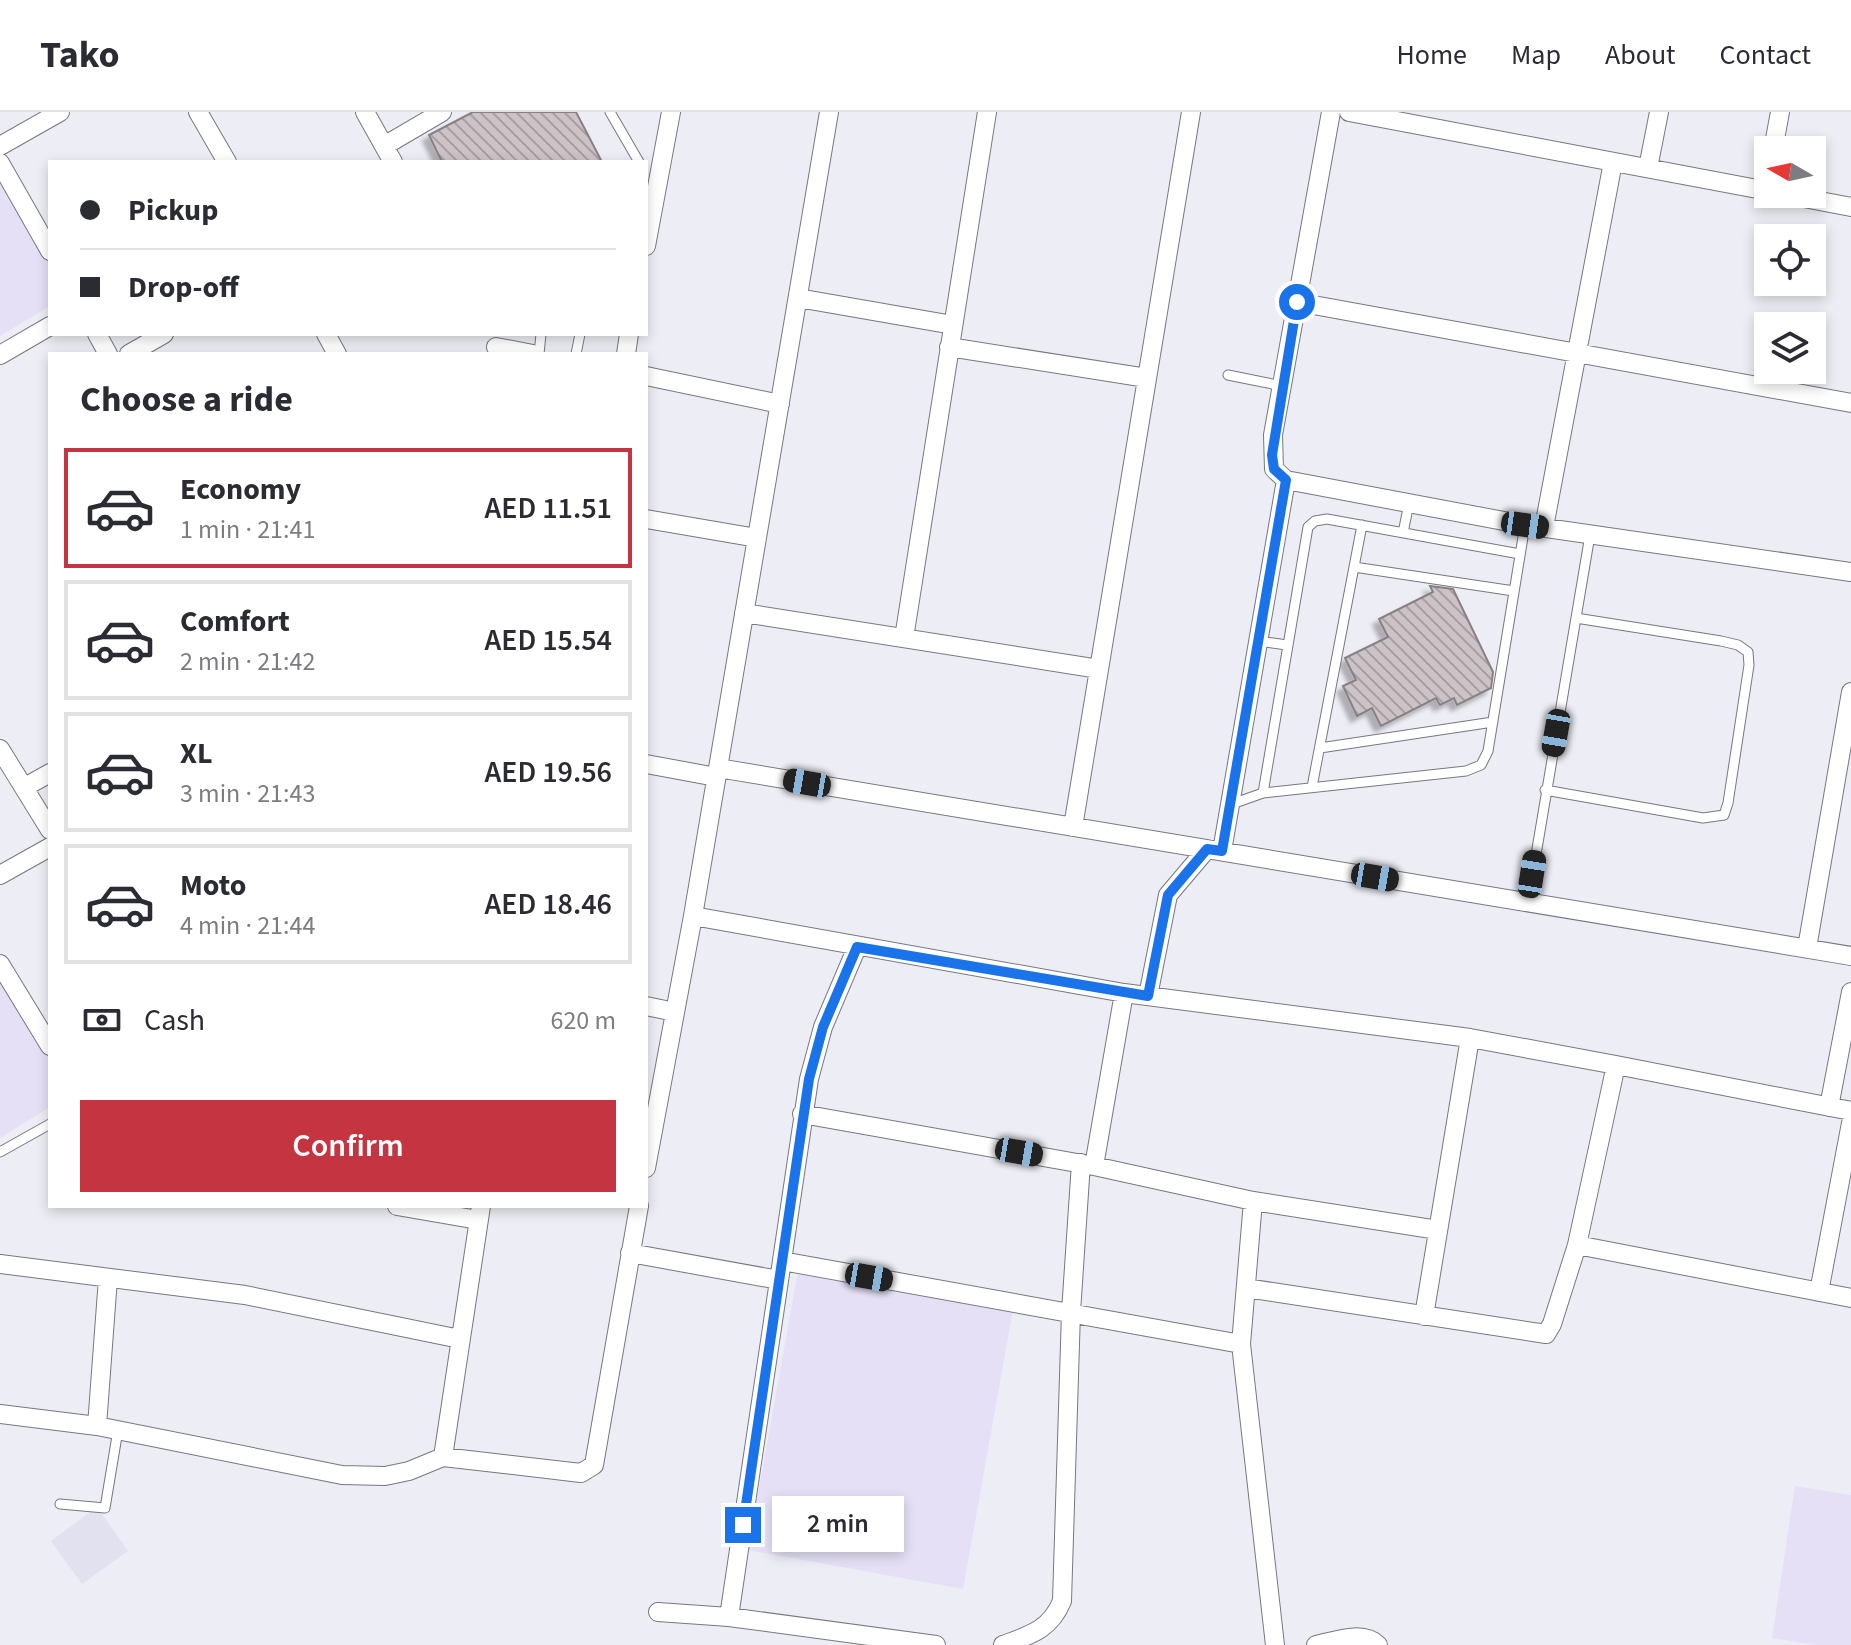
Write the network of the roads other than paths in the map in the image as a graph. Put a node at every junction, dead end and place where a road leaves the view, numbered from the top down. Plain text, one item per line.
1 (60, 112) edge
2 (198, 112) edge
3 (365, 112) edge
4 (442, 112) edge
5 (610, 112) edge
6 (621, 112) edge
7 (671, 112) edge
8 (829, 112) edge
9 (987, 112) edge
10 (1191, 112) edge
11 (1331, 112) edge
12 (1349, 112) edge
13 (1659, 112) edge
14 (1780, 112) edge
15 (616, 122) junction
16 (1776, 136) edge
17 (0, 146) edge
18 (389, 154) edge
19 (226, 160) edge
20 (638, 160) edge
21 (1613, 162) junction
22 (0, 163) edge
23 (1648, 168) junction
24 (650, 183) edge
25 (1754, 185) edge
26 (1826, 201) edge
27 (1851, 207) edge
28 (648, 214) edge
29 (48, 247) edge
30 (798, 298) junction
31 (1297, 302) junction
32 (953, 325) junction
33 (48, 327) edge
34 (160, 336) edge
35 (495, 345) edge
36 (949, 347) junction
37 (132, 352) edge
38 (527, 352) edge
39 (1579, 354) junction
40 (0, 355) edge
41 (1228, 375) dead end
42 (648, 376) edge
43 (1147, 378) junction
44 (1282, 386) junction
45 (1851, 403) edge
46 (780, 404) junction
47 (1286, 480) junction
48 (1409, 503) junction
49 (648, 519) edge
50 (1362, 525) junction
51 (1525, 525) junction
52 (1544, 527) junction
53 (1403, 533) junction
54 (1590, 534) junction
55 (757, 538) junction
56 (1520, 554) junction
57 (1354, 567) junction
58 (1851, 572) edge
59 (1514, 591) junction
60 (744, 613) junction
61 (1576, 618) junction
62 (904, 638) junction
63 (1258, 641) junction
64 (1287, 645) junction
65 (1099, 669) junction
66 (1851, 692) edge
67 (1493, 722) junction
68 (1320, 748) junction
69 (0, 749) edge
70 (648, 764) edge
71 (717, 772) junction
72 (48, 774) edge
73 (25, 787) junction
74 (1312, 787) junction
75 (1545, 790) junction
76 (1263, 793) junction
77 (1229, 805) junction
78 (48, 827) edge
79 (1073, 827) junction
80 (48, 848) edge
81 (1214, 850) junction
82 (0, 875) edge
83 (1528, 902) junction
84 (693, 916) junction
85 (857, 947) junction
86 (1807, 948) junction
87 (1851, 956) edge
88 (0, 964) edge
89 (1851, 992) edge
90 (1124, 993) junction
91 (1148, 996) junction
92 (648, 1006) edge
93 (675, 1012) junction
94 (1470, 1038) junction
95 (48, 1043) edge
96 (1616, 1065) junction
97 (1829, 1107) junction
98 (1851, 1111) edge
99 (802, 1114) junction
100 (1851, 1123) edge
101 (48, 1125) edge
102 (648, 1144) edge
103 (0, 1152) edge
104 (1088, 1164) junction
105 (1253, 1201) junction
106 (421, 1208) edge
107 (639, 1208) edge
108 (480, 1213) edge
109 (1438, 1230) junction
110 (1577, 1245) junction
111 (630, 1253) junction
112 (0, 1264) edge
113 (781, 1270) junction
114 (108, 1278) junction
115 (1246, 1288) junction
116 (1819, 1292) junction
117 (1851, 1298) edge
118 (1071, 1312) junction
119 (1424, 1316) junction
120 (460, 1339) junction
121 (1241, 1344) junction
122 (0, 1414) edge
123 (97, 1426) junction
124 (118, 1430) junction
125 (443, 1457) junction
126 (60, 1504) dead end
127 (658, 1612) dead end
128 (729, 1617) junction
129 (936, 1645) edge
130 (1003, 1645) edge
131 (1275, 1645) edge
132 (1316, 1645) edge
133 (1378, 1645) edge

1 - 17 street
2 - 19 street
3 - 18 street
4 - 18 street
5 - 15 lane
6 - 15 lane
7 - 24 street
8 - 30 street
9 - 32 street
10 - 43 street
11 - 31 street
12 - 21 street
13 - 23 street
14 - 16 street
15 - 20 lane
21 - 23 street
21 - 39 street
22 - 29 street
23 - 25 street
24 - 28 street
26 - 27 street
30 - 32 street
30 - 46 street
31 - 39 street
31 - 44 street
32 - 36 street
33 - 40 street
34 - 37 street
35 - 38 street
36 - 43 street
36 - 62 street
39 - 45 street
39 - 52 street
41 - 44 lane
42 - 46 street
43 - 65 street
44 - 47 street
46 - 55 street
47 - 48 street
47 - 63 street
48 - 51 street
48 - 53 lane
49 - 55 street
50 - 53 lane
50 - 57 lane
50 - 64 lane
51 - 52 street
51 - 56 lane
52 - 54 street
53 - 56 lane
54 - 58 street
54 - 61 lane
55 - 60 street
56 - 59 lane
57 - 59 lane
57 - 68 lane
59 - 67 lane
60 - 62 street
60 - 71 street
61 - 75 lane
61 - 75 lane
62 - 65 street
63 - 64 lane
63 - 77 street
64 - 76 lane
65 - 79 street
66 - 86 street
67 - 68 lane
67 - 74 lane
68 - 74 lane
69 - 73 street
70 - 71 street
71 - 79 street
71 - 84 street
72 - 73 street
73 - 78 street
74 - 76 lane
75 - 83 lane
76 - 77 lane
77 - 81 street
79 - 81 street
80 - 82 street
81 - 83 street
81 - 91 street
83 - 86 street
84 - 85 street
84 - 93 street
85 - 90 street
85 - 99 street
86 - 87 street
88 - 95 street
89 - 97 street
90 - 91 street
90 - 104 street
91 - 94 street
92 - 93 street
93 - 102 street
94 - 96 street
94 - 109 street
96 - 97 street
96 - 110 street
97 - 98 street
99 - 104 street
99 - 113 street
100 - 116 street
101 - 103 lane
104 - 105 street
104 - 118 street
105 - 109 street
105 - 115 street
106 - 108 street
107 - 111 street
108 - 120 street
109 - 119 street
110 - 116 street
110 - 119 street
111 - 113 street
111 - 125 street
112 - 114 street
113 - 118 street
113 - 128 street
114 - 120 street
114 - 123 street
115 - 119 street
115 - 121 street
116 - 117 street
118 - 121 street
118 - 130 street
120 - 125 street
121 - 131 street
122 - 123 street
123 - 124 street
124 - 125 street
124 - 126 lane
127 - 128 street
128 - 129 street
132 - 133 street

